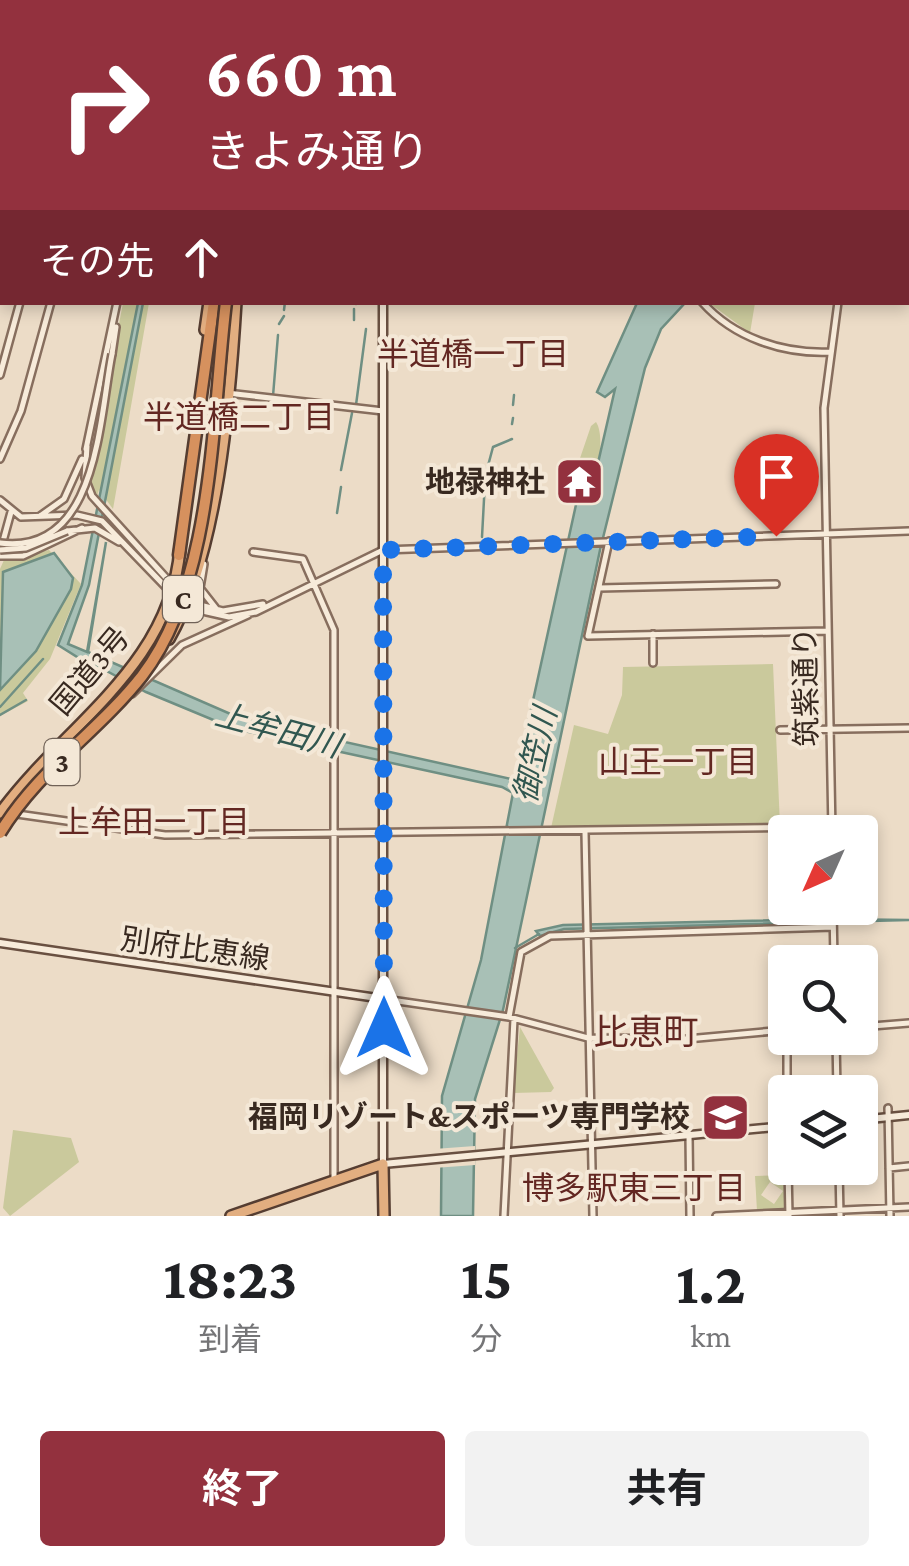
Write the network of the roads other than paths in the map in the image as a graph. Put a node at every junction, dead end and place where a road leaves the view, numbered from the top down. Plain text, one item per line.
1 (19, 305) edge
2 (50, 305) edge
3 (117, 305) edge
4 (117, 305) edge
5 (219, 305) edge
6 (220, 305) edge
7 (220, 305) edge
8 (220, 305) edge
9 (383, 305) edge
10 (705, 305) edge
11 (838, 305) edge
12 (830, 352) junction
13 (0, 375) edge
14 (226, 393) junction
15 (382, 410) junction
16 (87, 446) junction
17 (0, 459) edge
18 (206, 496) junction
19 (0, 500) edge
20 (11, 512) junction
21 (33, 518) junction
22 (82, 528) junction
23 (909, 530) edge
24 (196, 531) junction
25 (826, 534) junction
26 (609, 541) junction
27 (124, 545) junction
28 (0, 550) edge
29 (383, 550) junction
30 (253, 552) dead end
31 (179, 555) junction
32 (312, 582) junction
33 (776, 584) dead end
34 (599, 588) junction
35 (171, 591) junction
36 (268, 603) junction
37 (187, 604) junction
38 (218, 611) junction
39 (256, 612) junction
40 (828, 631) junction
41 (653, 634) junction
42 (653, 663) dead end
43 (146, 678) junction
44 (909, 728) edge
45 (780, 730) dead end
46 (830, 730) junction
47 (17, 814) junction
48 (832, 815) edge
49 (0, 817) edge
50 (768, 831) edge
51 (584, 832) junction
52 (0, 833) edge
53 (334, 834) junction
54 (384, 835) junction
55 (0, 844) edge
56 (834, 926) joint
57 (586, 932) junction
58 (0, 943) edge
59 (834, 945) edge
60 (335, 992) junction
61 (384, 999) junction
62 (509, 1018) junction
63 (909, 1024) edge
64 (878, 1026) edge
65 (768, 1035) edge
66 (588, 1038) junction
67 (888, 1112) junction
68 (878, 1115) edge
69 (909, 1115) edge
70 (768, 1128) edge
71 (689, 1135) junction
72 (592, 1145) junction
73 (506, 1153) junction
74 (383, 1164) junction
75 (909, 1166) edge
76 (888, 1168) junction
77 (334, 1179) junction
78 (788, 1185) edge
79 (839, 1185) edge
80 (890, 1208) junction
81 (909, 1208) edge
82 (840, 1213) edge
83 (789, 1214) edge
84 (231, 1216) edge
85 (248, 1216) edge
86 (384, 1216) edge
87 (504, 1216) edge
88 (593, 1216) edge
89 (690, 1216) edge
90 (716, 1216) edge
91 (890, 1216) edge

1 - 13 street
2 - 17 street
3 - 28 street, bridge
4 - 16 street
5 - 24 highway
6 - 14 highway, 国道3号 / 3
7 - 18 highway, C, bridge
8 - 31 highway, 国道3号 / 3
9 - 15 main road
10 - 12 street
11 - 12 street, 筑紫通り
12 - 25 street, 筑紫通り
14 - 15 street
14 - 18 highway, 国道3号 / 3
15 - 29 main road
16 - 21 street
16 - 35 street
18 - 24 highway, C
18 - 24 highway, 国道3号 / 3
19 - 20 street
20 - 21 street
20 - 28 street
21 - 27 street
22 - 27 street
22 - 28 street, bridge
22 - 28 street
23 - 25 street
24 - 31 highway
24 - 37 highway, 国道3号 / 3
24 - 38 street
24 - 49 highway, C, bridge
24 - 52 highway, C, bridge
25 - 26 street
25 - 40 street, 筑紫通り
26 - 29 street
26 - 34 street
27 - 35 street
29 - 32 street
29 - 54 main road
30 - 32 street
31 - 35 highway, 国道3号 / 3
32 - 36 street
32 - 53 street
33 - 34 street
34 - 41 street
35 - 37 street
35 - 49 highway, 国道3号 / 3
36 - 38 street
36 - 39 street
37 - 38 street
37 - 39 street
37 - 43 highway, 国道3号 / 3
39 - 43 street
40 - 41 street
40 - 46 street, 筑紫通り
41 - 42 street
43 - 47 highway, 国道3号 / 3, bridge
44 - 46 street
45 - 46 street
46 - 48 street, 筑紫通り
47 - 53 street
47 - 55 highway, 国道3号 / 3
50 - 51 street
51 - 54 street
51 - 57 street
53 - 54 street
53 - 60 street
54 - 61 main road
56 - 57 street
56 - 59 street
57 - 62 street
57 - 66 street
58 - 60 main road, 別府比恵線
60 - 61 main road, 別府比恵線
60 - 77 street
61 - 62 street
61 - 74 main road
62 - 66 street
62 - 73 street
63 - 64 street
65 - 66 street
66 - 72 street
67 - 68 main road
67 - 69 main road
67 - 76 street
70 - 71 main road
71 - 72 main road
71 - 89 street
72 - 73 main road
72 - 88 street
73 - 74 main road
73 - 87 street
74 - 77 highway
74 - 85 highway
74 - 86 highway
75 - 76 street
76 - 80 street
77 - 84 highway
78 - 83 street
79 - 82 street
80 - 81 street
80 - 82 street
80 - 91 street
82 - 83 street
83 - 90 street

